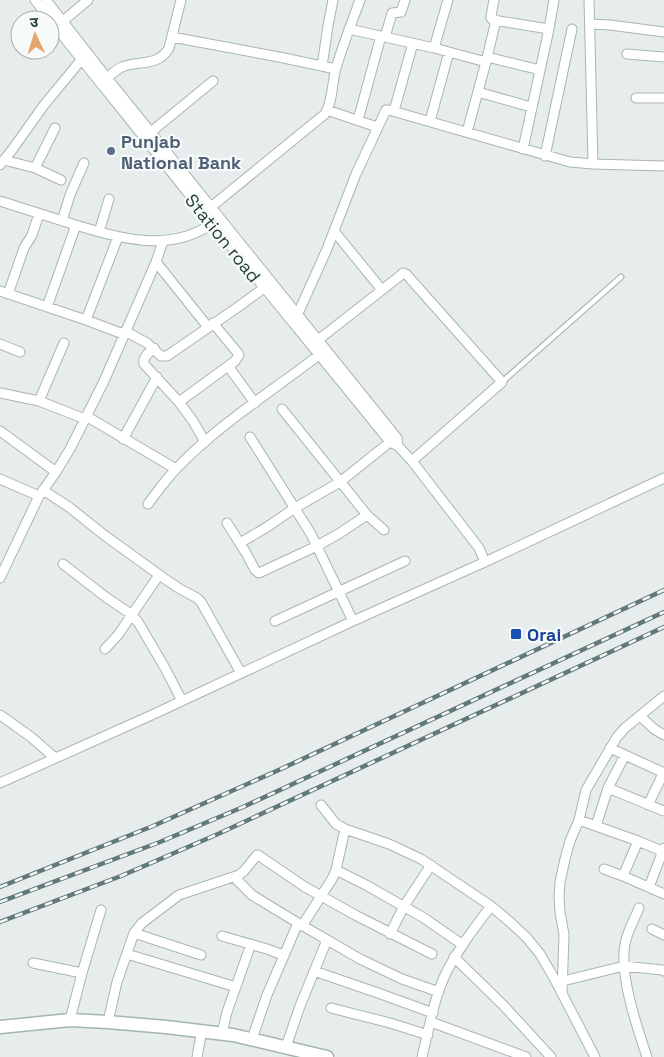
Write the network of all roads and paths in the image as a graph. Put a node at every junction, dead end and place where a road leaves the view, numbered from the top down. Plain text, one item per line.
1 (35, 0) edge
2 (46, 0) edge
3 (88, 0) edge
4 (181, 0) edge
5 (333, 0) edge
6 (360, 0) edge
7 (405, 0) edge
8 (448, 0) edge
9 (494, 0) edge
10 (554, 0) edge
11 (589, 0) edge
12 (496, 20) junction
13 (63, 21) junction
14 (590, 24) junction
15 (349, 29) junction
16 (549, 29) junction
17 (572, 29) dead end
18 (664, 32) edge
19 (383, 36) junction
20 (172, 37) junction
21 (413, 43) junction
22 (434, 48) junction
23 (449, 52) junction
24 (627, 54) dead end
25 (664, 57) edge
26 (82, 59) junction
27 (487, 60) junction
28 (322, 66) junction
29 (336, 69) junction
30 (540, 70) junction
31 (104, 80) junction
32 (213, 81) dead end
33 (478, 92) junction
34 (636, 98) dead end
35 (664, 98) edge
36 (531, 107) junction
37 (327, 110) junction
38 (394, 111) junction
39 (358, 120) junction
40 (430, 122) junction
41 (377, 127) junction
42 (56, 128) dead end
43 (150, 132) junction
44 (467, 132) junction
45 (523, 149) junction
46 (545, 156) junction
47 (2, 162) edge
48 (84, 163) dead end
49 (593, 164) junction
50 (664, 166) edge
51 (35, 168) junction
52 (61, 180) dead end
53 (110, 198) dead end
54 (0, 201) edge
55 (211, 207) junction
56 (39, 214) junction
57 (62, 221) junction
58 (211, 224) junction
59 (76, 225) junction
60 (334, 231) junction
61 (99, 232) junction
62 (118, 237) junction
63 (163, 241) junction
64 (156, 262) junction
65 (621, 277) dead end
66 (264, 288) junction
67 (382, 290) junction
68 (4, 293) edge
69 (47, 307) junction
70 (298, 314) junction
71 (86, 320) junction
72 (293, 323) junction
73 (211, 325) junction
74 (124, 333) junction
75 (318, 340) junction
76 (64, 343) dead end
77 (0, 344) edge
78 (154, 348) junction
79 (20, 352) dead end
80 (319, 354) junction
81 (228, 366) junction
82 (157, 377) junction
83 (502, 382) junction
84 (0, 393) edge
85 (39, 401) junction
86 (179, 402) junction
87 (254, 403) junction
88 (282, 408) dead end
89 (85, 418) junction
90 (0, 431) edge
91 (250, 437) dead end
92 (123, 438) junction
93 (205, 442) junction
94 (394, 444) junction
95 (412, 461) junction
96 (176, 469) junction
97 (56, 472) junction
98 (664, 478) edge
99 (0, 479) edge
100 (340, 482) junction
101 (41, 493) junction
102 (148, 504) dead end
103 (295, 508) junction
104 (367, 515) junction
105 (227, 523) dead end
106 (384, 530) dead end
107 (240, 543) junction
108 (318, 546) junction
109 (405, 561) dead end
110 (485, 562) junction
111 (63, 564) dead end
112 (159, 574) junction
113 (0, 578) edge
114 (339, 591) junction
115 (131, 614) junction
116 (275, 621) dead end
117 (353, 621) junction
118 (105, 649) dead end
119 (241, 673) junction
120 (664, 696) edge
121 (182, 701) junction
122 (0, 715) edge
123 (640, 716) junction
124 (664, 734) edge
125 (610, 748) junction
126 (625, 755) junction
127 (55, 758) junction
128 (664, 772) edge
129 (0, 782) edge
130 (608, 788) junction
131 (321, 805) dead end
132 (648, 805) junction
133 (664, 811) edge
134 (579, 820) junction
135 (596, 826) junction
136 (345, 829) junction
137 (638, 841) junction
138 (664, 850) edge
139 (431, 865) junction
140 (336, 870) junction
141 (604, 870) dead end
142 (623, 876) junction
143 (234, 877) junction
144 (649, 887) junction
145 (664, 894) edge
146 (321, 896) junction
147 (404, 906) junction
148 (491, 906) junction
149 (639, 908) dead end
150 (100, 910) dead end
151 (300, 924) junction
152 (652, 928) dead end
153 (134, 933) junction
154 (390, 934) junction
155 (664, 935) edge
156 (222, 936) dead end
157 (327, 940) junction
158 (251, 944) junction
159 (463, 945) junction
160 (127, 954) junction
161 (432, 954) dead end
162 (200, 955) dead end
163 (283, 955) junction
164 (454, 957) junction
165 (33, 963) dead end
166 (624, 966) junction
167 (664, 971) edge
168 (314, 972) junction
169 (82, 973) junction
170 (563, 981) junction
171 (236, 987) junction
172 (439, 992) junction
173 (562, 992) junction
174 (331, 1008) dead end
175 (432, 1017) junction
176 (70, 1020) junction
177 (108, 1022) junction
178 (0, 1026) edge
179 (202, 1030) junction
180 (222, 1033) junction
181 (428, 1035) junction
182 (252, 1039) junction
183 (286, 1047) junction
184 (305, 1054) edge
185 (197, 1057) edge
186 (327, 1057) edge
187 (422, 1057) edge
188 (526, 1057) edge
189 (551, 1057) edge
190 (595, 1057) edge
191 (647, 1057) edge

1 - 26 street, Station road
2 - 13 street, Station road
3 - 13 street
4 - 20 street
5 - 28 street
6 - 15 street
7 - 19 street
8 - 22 street
9 - 12 street
10 - 16 street
11 - 14 street
12 - 16 street
12 - 27 street
13 - 31 street, Station road
14 - 18 street
14 - 49 street
15 - 19 street
15 - 29 street
16 - 30 street
17 - 46 street
19 - 21 street
19 - 39 street
20 - 28 street
20 - 31 street
21 - 22 street
21 - 38 street
22 - 23 street
23 - 27 street
23 - 40 street
24 - 25 street
26 - 31 street, Station road
26 - 47 street
27 - 30 street
27 - 33 street
28 - 29 street
29 - 37 street
30 - 36 street
31 - 43 street, Station road
31 - 58 street, Station road
32 - 43 street
33 - 36 street
33 - 44 street
34 - 35 street
36 - 45 street
37 - 39 street
37 - 55 street
38 - 40 street
38 - 41 street
39 - 41 street
40 - 44 street
41 - 60 street
42 - 51 street
43 - 55 street, Station road
44 - 45 street
45 - 46 street
46 - 49 street
47 - 51 street
48 - 57 street
49 - 50 street
51 - 52 street
53 - 61 street
54 - 56 street
55 - 70 street, Station road
56 - 57 street
56 - 68 street
57 - 59 street
58 - 63 street
58 - 66 street, Station road
59 - 61 street
59 - 69 street
60 - 67 street
60 - 70 street
61 - 62 street
62 - 63 street
62 - 71 street
63 - 64 street
64 - 73 street
64 - 74 street
65 - 83 lane
66 - 72 street, Station road
66 - 73 street
67 - 75 street
67 - 83 street
68 - 69 street
69 - 71 street
70 - 72 street
70 - 75 street, Station road
71 - 74 street
72 - 80 street, Station road
73 - 78 street
73 - 81 street
74 - 78 street
74 - 89 street
75 - 94 street, Station road
76 - 85 street
77 - 79 street
78 - 82 street
80 - 87 street
80 - 94 street, Station road
81 - 86 street
81 - 87 street
82 - 86 street
82 - 92 street
83 - 95 street
84 - 85 street
85 - 89 street
86 - 93 street
87 - 93 street
88 - 100 street
89 - 92 street
89 - 97 street
90 - 97 street
91 - 103 street
92 - 96 street
93 - 96 street
94 - 95 street, Station road
94 - 100 street
95 - 110 street, Station road
96 - 102 street
97 - 101 street
98 - 110 street
99 - 101 street
100 - 103 street
100 - 104 street
101 - 112 street
101 - 113 street
103 - 107 street
103 - 108 street
104 - 106 street
104 - 108 street
105 - 107 street
107 - 108 street
108 - 114 street
109 - 114 street
110 - 117 street
111 - 115 street
112 - 115 street
112 - 119 street
114 - 116 street
114 - 117 street
115 - 118 street
115 - 121 street
117 - 119 street
119 - 121 street
120 - 123 street
121 - 127 street
122 - 127 street
123 - 124 street
123 - 125 street
125 - 126 street
125 - 134 street
126 - 128 street
126 - 130 street
127 - 129 street
128 - 132 street
130 - 132 street
130 - 135 street
131 - 136 street
132 - 133 street
134 - 135 street
134 - 170 street
135 - 137 street
136 - 139 street
136 - 140 street
137 - 138 street
137 - 142 street
138 - 144 street
139 - 147 street
139 - 148 street
140 - 146 street
140 - 147 street
141 - 142 street
142 - 144 street
143 - 146 street
143 - 151 street
143 - 153 street
144 - 145 street
146 - 151 street
146 - 154 street
147 - 154 street
147 - 159 street
148 - 159 street
148 - 173 street
149 - 166 street
150 - 169 street
151 - 157 street
151 - 163 street
152 - 155 street
153 - 160 street
153 - 162 street
154 - 161 street
156 - 158 street
157 - 168 street
157 - 172 street
158 - 163 street
158 - 171 street
159 - 164 street
160 - 171 street
160 - 177 street
163 - 182 street
164 - 172 street
164 - 189 street
165 - 169 street
166 - 167 street
166 - 170 street
166 - 191 street
168 - 175 street
168 - 183 street
169 - 176 street
170 - 173 street
171 - 180 street
172 - 175 street
173 - 190 street
174 - 181 street
175 - 181 street
175 - 188 street
176 - 177 street
176 - 178 street
177 - 179 street
179 - 180 street
179 - 185 street
180 - 182 street
181 - 187 street
182 - 183 street
183 - 184 street
184 - 186 street

